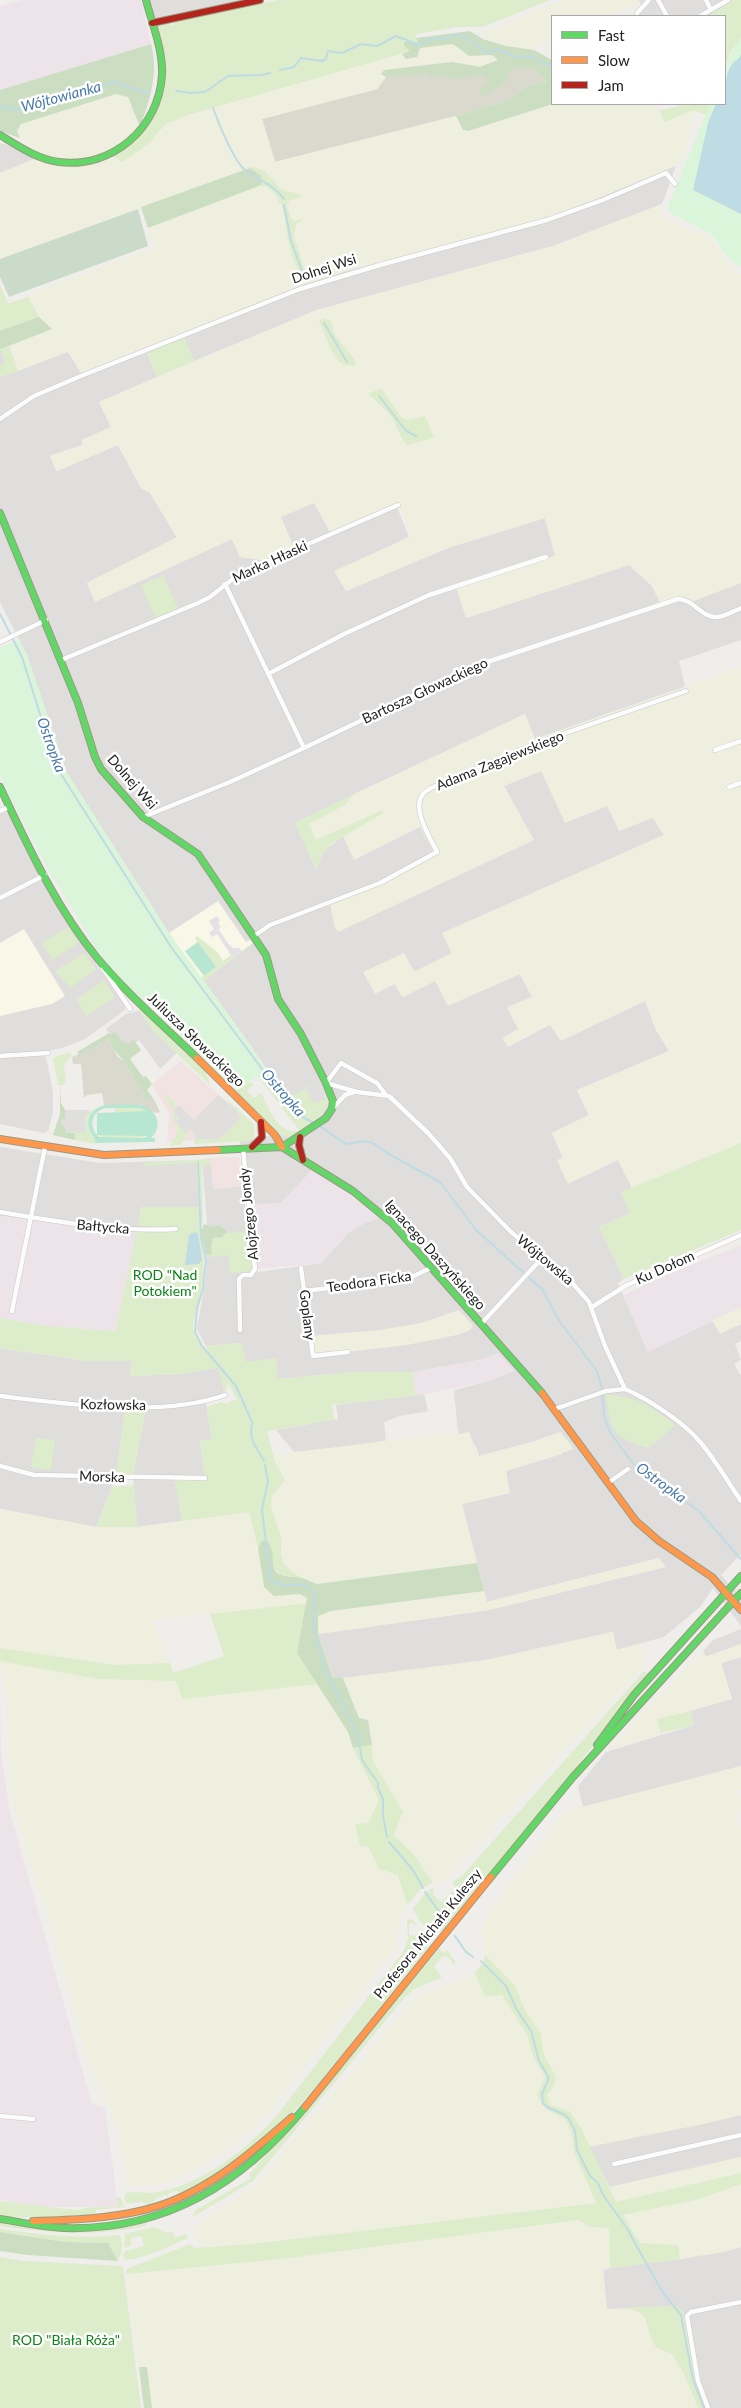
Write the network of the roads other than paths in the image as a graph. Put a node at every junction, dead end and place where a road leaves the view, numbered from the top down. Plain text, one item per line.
1 (146, 0) edge
2 (260, 0) edge
3 (649, 0) edge
4 (658, 0) edge
5 (706, 0) edge
6 (728, 0) edge
7 (711, 10) junction
8 (637, 13) dead end
9 (666, 15) edge
10 (702, 15) edge
11 (152, 23) junction
12 (0, 135) edge
13 (675, 184) dead end
14 (0, 419) edge
15 (398, 505) dead end
16 (0, 513) edge
17 (546, 557) dead end
18 (225, 584) junction
19 (741, 608) edge
20 (46, 620) junction
21 (3, 641) edge
22 (62, 660) junction
23 (268, 674) junction
24 (686, 691) dead end
25 (741, 741) edge
26 (304, 748) junction
27 (715, 750) dead end
28 (741, 783) edge
29 (0, 787) edge
30 (729, 787) dead end
31 (9, 807) junction
32 (0, 811) edge
33 (143, 817) junction
34 (45, 875) junction
35 (0, 898) edge
36 (254, 936) junction
37 (100, 962) junction
38 (130, 1009) dead end
39 (48, 1054) dead end
40 (0, 1056) edge
41 (326, 1083) junction
42 (358, 1092) junction
43 (386, 1095) junction
44 (332, 1109) junction
45 (260, 1120) junction
46 (275, 1135) junction
47 (300, 1136) junction
48 (0, 1139) edge
49 (291, 1140) junction
50 (45, 1147) junction
51 (252, 1147) junction
52 (282, 1147) junction
53 (243, 1148) junction
54 (303, 1160) junction
55 (0, 1212) edge
56 (31, 1217) junction
57 (176, 1229) dead end
58 (741, 1235) edge
59 (543, 1258) junction
60 (301, 1268) dead end
61 (431, 1268) junction
62 (304, 1291) junction
63 (592, 1307) junction
64 (12, 1311) dead end
65 (481, 1324) junction
66 (240, 1330) dead end
67 (348, 1352) dead end
68 (625, 1389) junction
69 (225, 1395) dead end
70 (0, 1396) edge
71 (555, 1409) junction
72 (0, 1466) edge
73 (628, 1469) dead end
74 (205, 1478) dead end
75 (608, 1483) junction
76 (741, 1501) edge
77 (741, 1576) edge
78 (727, 1592) junction
79 (741, 1593) edge
80 (734, 1600) junction
81 (741, 1610) edge
82 (573, 1778) junction
83 (0, 2116) edge
84 (33, 2119) dead end
85 (741, 2135) edge
86 (614, 2164) dead end
87 (0, 2218) edge
88 (741, 2302) edge
89 (708, 2408) edge

1 - 11 main road
2 - 11 main road
3 - 8 street
4 - 9 street
5 - 7 street
6 - 7 street
7 - 10 street
11 - 12 main road
13 - 14 street, Dolnej Wsi
15 - 18 street, Marka Hłaski
16 - 20 main road, Dolnej Wsi
17 - 23 street
18 - 22 street, Marka Hłaski
18 - 23 street
19 - 26 street, Bartosza Głowackiego
20 - 21 street
20 - 22 main road, Dolnej Wsi
22 - 33 main road, Dolnej Wsi
23 - 26 street
24 - 36 street, Adama Zagajewskiego
25 - 27 street
26 - 33 street, Bartosza Głowackiego
28 - 30 street
29 - 31 main road, Juliusza Słowackiego
31 - 32 street
31 - 34 main road, Juliusza Słowackiego
33 - 36 main road, Dolnej Wsi
34 - 35 street
34 - 37 main road, Juliusza Słowackiego
36 - 41 main road, Dolnej Wsi
37 - 38 street, Juliusza Słowackiego
37 - 45 main road, Juliusza Słowackiego
39 - 40 street
41 - 42 street
41 - 43 street
41 - 44 main road, Dolnej Wsi
42 - 43 street
42 - 44 street
43 - 59 street, Wójtowska
44 - 47 main road
45 - 46 main road, Juliusza Słowackiego
45 - 51 main road
46 - 49 main road, Juliusza Słowackiego
46 - 52 main road, Juliusza Słowackiego
47 - 49 main road
47 - 54 main road
48 - 50 main road
49 - 52 main road
50 - 53 main road
50 - 56 street
51 - 52 main road
51 - 53 main road
52 - 54 main road, Ignacego Daszyńskiego
53 - 66 street, Alojzego Jondy
54 - 61 main road, Ignacego Daszyńskiego
55 - 56 street, Bałtycka
56 - 57 street, Bałtycka
56 - 64 street
58 - 63 street, Ku Dołom
59 - 63 street, Wójtowska
59 - 65 street
60 - 62 street, Goplany
61 - 62 street, Teodora Ficka
61 - 65 main road, Ignacego Daszyńskiego
62 - 67 street, Goplany
63 - 68 street, Wójtowska
65 - 71 main road, Ignacego Daszyńskiego
68 - 71 street
68 - 76 street
69 - 70 street, Kozłowska
71 - 75 main road, Ignacego Daszyńskiego
72 - 74 street, Morska
73 - 75 street
75 - 78 main road, Ignacego Daszyńskiego
77 - 78 main road, Profesora Michała Kuleszy
78 - 80 main road, Ignacego Daszyńskiego
78 - 82 main road, Profesora Michała Kuleszy
79 - 80 main road, Profesora Michała Kuleszy
80 - 81 main road, Ignacego Daszyńskiego
80 - 82 main road, Profesora Michała Kuleszy
82 - 87 main road, Profesora Michała Kuleszy
83 - 84 street
85 - 86 street
88 - 89 street

